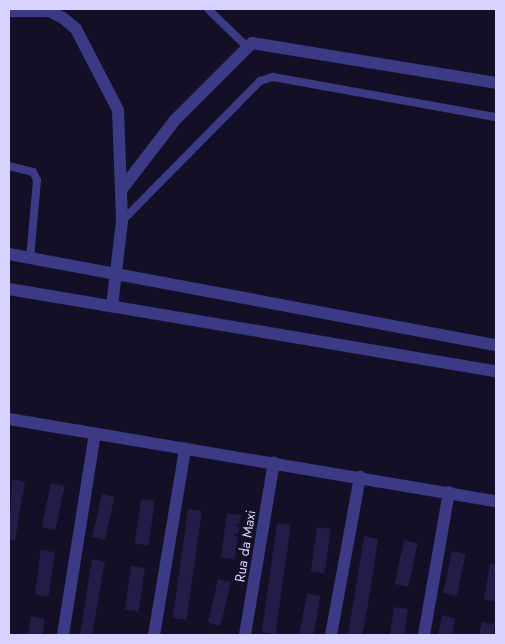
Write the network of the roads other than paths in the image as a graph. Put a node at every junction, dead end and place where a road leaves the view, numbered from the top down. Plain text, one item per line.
1 (208, 9) edge
2 (9, 11) edge
3 (246, 46) junction
4 (496, 83) edge
5 (496, 117) edge
6 (9, 166) edge
7 (122, 189) junction
8 (122, 221) junction
9 (9, 254) edge
10 (30, 259) junction
11 (118, 272) junction
12 (9, 289) edge
13 (112, 306) junction
14 (496, 345) edge
15 (496, 371) edge
16 (9, 419) edge
17 (95, 434) junction
18 (185, 449) junction
19 (274, 462) junction
20 (360, 477) junction
21 (449, 492) junction
22 (496, 501) edge
23 (63, 635) edge
24 (154, 635) edge
25 (245, 635) edge
26 (331, 635) edge
27 (424, 635) edge

1 - 3 lane
2 - 7 street
3 - 4 street
3 - 7 street
5 - 8 lane
6 - 10 lane
7 - 8 street
8 - 11 street
9 - 10 street
10 - 11 street
11 - 13 street
11 - 14 street
12 - 13 street
13 - 15 street
16 - 17 street
17 - 18 street
17 - 23 street
18 - 19 street
18 - 24 street
19 - 20 street
19 - 25 street, Rua da Maxi
20 - 21 street
20 - 26 street
21 - 22 street
21 - 27 street

